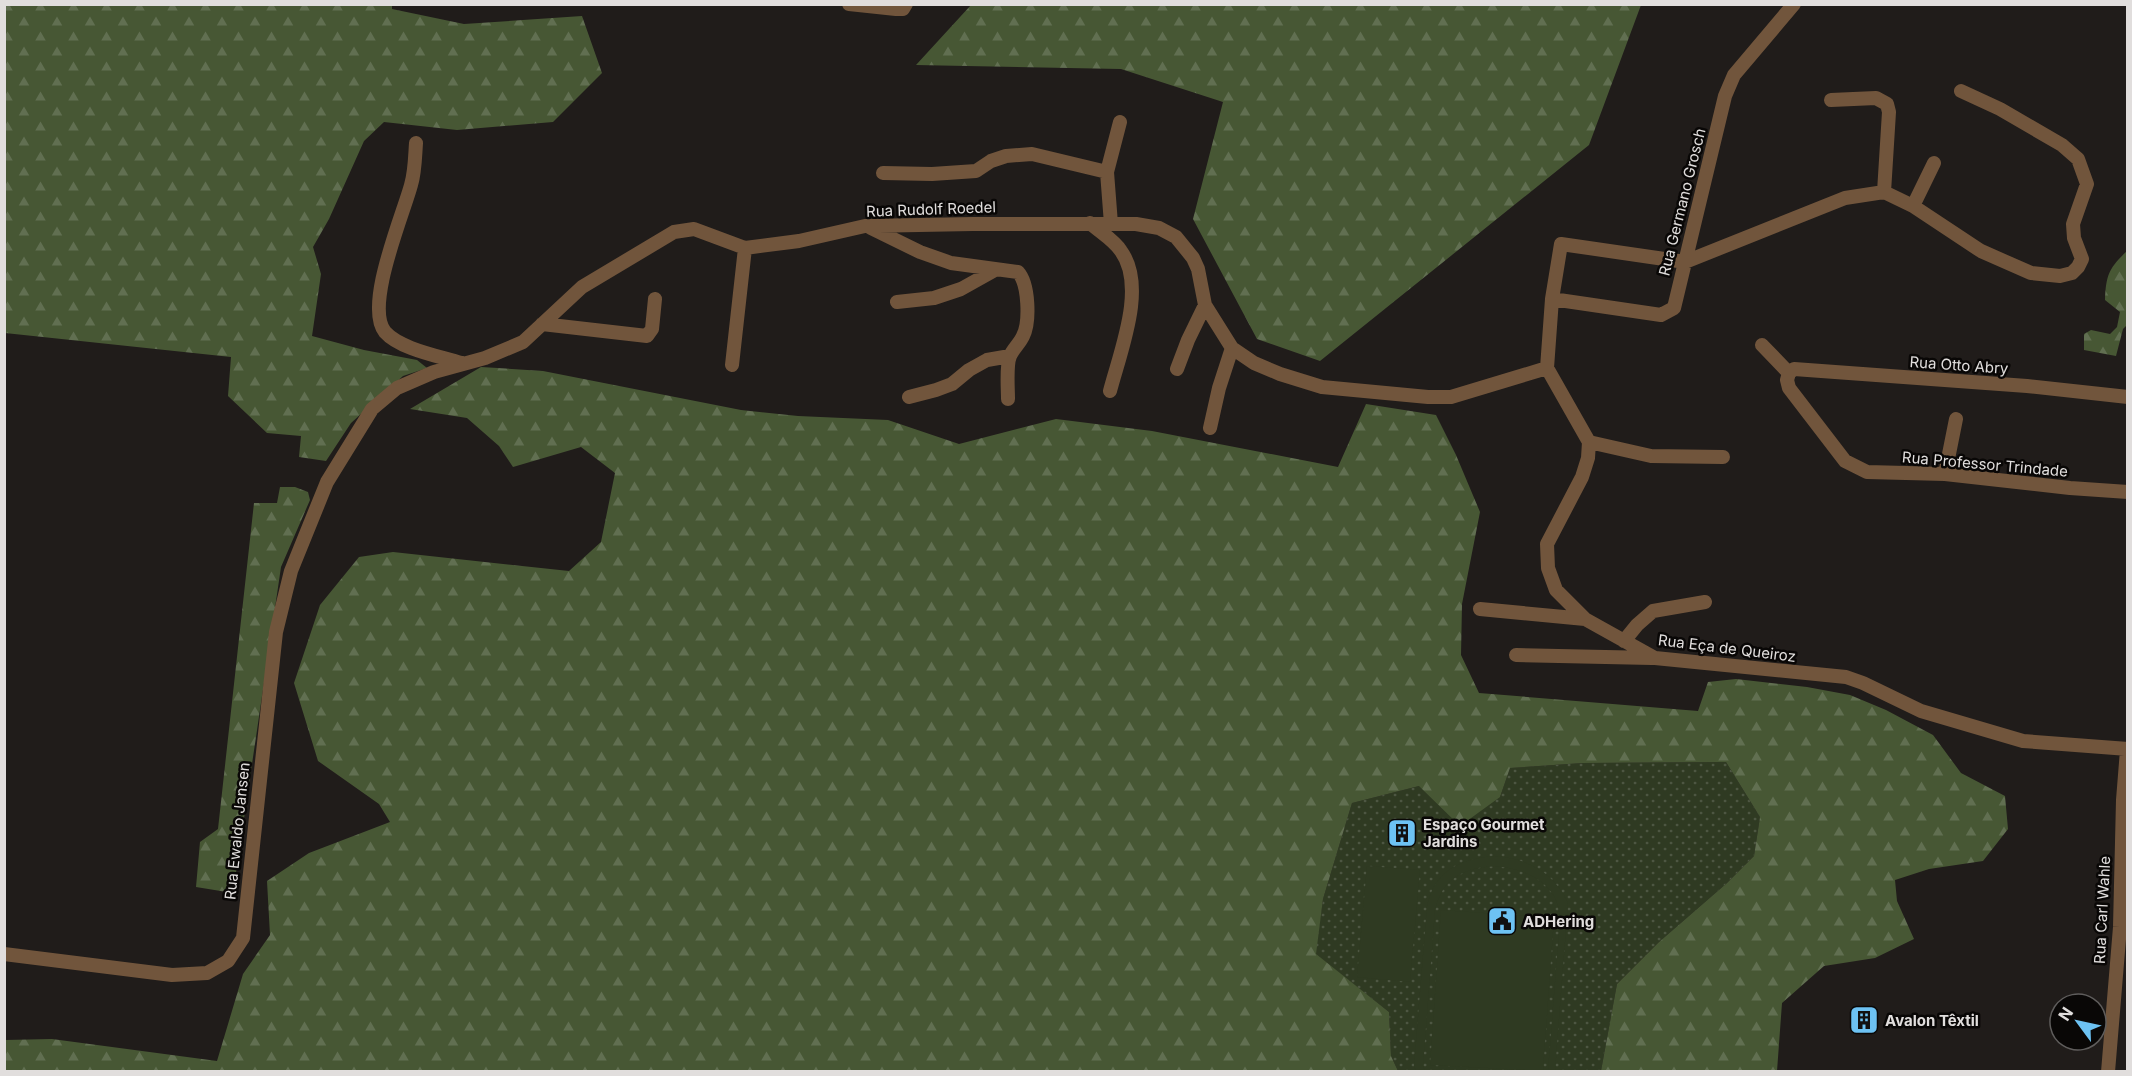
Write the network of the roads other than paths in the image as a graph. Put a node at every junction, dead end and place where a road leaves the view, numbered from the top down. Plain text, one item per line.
1 (849, 4) edge
2 (906, 4) edge
3 (1794, 4) edge
4 (1961, 91) dead end
5 (1831, 100) dead end
6 (1120, 122) dead end
7 (417, 143) dead end
8 (1934, 163) dead end
9 (1107, 172) junction
10 (883, 173) dead end
11 (1884, 192) junction
12 (1913, 206) junction
13 (1090, 223) junction
14 (1111, 224) junction
15 (865, 226) junction
16 (745, 248) junction
17 (1685, 262) junction
18 (995, 270) junction
19 (655, 299) dead end
20 (1552, 299) junction
21 (897, 302) dead end
22 (1205, 305) junction
23 (542, 324) junction
24 (1762, 345) dead end
25 (1232, 348) junction
26 (1010, 356) junction
27 (461, 363) junction
28 (732, 365) dead end
29 (1547, 368) junction
30 (1177, 369) dead end
31 (1789, 373) junction
32 (1110, 391) dead end
33 (909, 397) dead end
34 (2127, 397) edge
35 (1008, 399) dead end
36 (1956, 419) dead end
37 (1210, 428) dead end
38 (1589, 442) junction
39 (1723, 457) dead end
40 (1945, 474) junction
41 (327, 482) joint
42 (2127, 492) edge
43 (1705, 602) dead end
44 (1480, 609) dead end
45 (1585, 619) junction
46 (1624, 641) junction
47 (1516, 655) dead end
48 (1655, 658) junction
49 (2127, 750) edge
50 (2124, 927) edge
51 (4, 954) edge
52 (2108, 1071) edge

1 - 2 street
3 - 17 street, Rua Germano Grosch
4 - 12 street
5 - 11 street
6 - 9 street
7 - 27 street
8 - 12 street
9 - 10 street
9 - 14 street
11 - 12 street
11 - 17 street
13 - 14 street, Rua Rudolf Roedel
13 - 15 street, Rua Rudolf Roedel
13 - 32 street
14 - 22 street, Rua Rudolf Roedel
15 - 16 street, Rua Rudolf Roedel
15 - 18 street
16 - 23 street, Rua Rudolf Roedel
16 - 28 street
17 - 20 street, Rua Germano Grosch
17 - 20 street
18 - 21 street
18 - 26 street
19 - 23 street
20 - 29 street
22 - 25 street, Rua Rudolf Roedel
22 - 30 street
23 - 27 street, Rua Rudolf Roedel
24 - 31 street, Rua Professor Trindade
25 - 29 street, Rua Rudolf Roedel
25 - 37 street
26 - 33 street
26 - 35 street
27 - 41 street, Rua Rudolf Roedel
29 - 38 street
31 - 34 street, Rua Otto Abry
31 - 40 street, Rua Professor Trindade
36 - 40 street
38 - 39 street
38 - 45 street, Rua Eça de Queiroz
40 - 42 street, Rua Professor Trindade
41 - 51 street, Rua Ewaldo Jansen
43 - 46 street
44 - 45 street
45 - 46 street, Rua Eça de Queiroz
46 - 48 street, Rua Eça de Queiroz
47 - 48 street
48 - 49 street, Rua Eça de Queiroz
49 - 50 street, Rua Carl Wahle
50 - 52 street, Rua Carl Wahle

